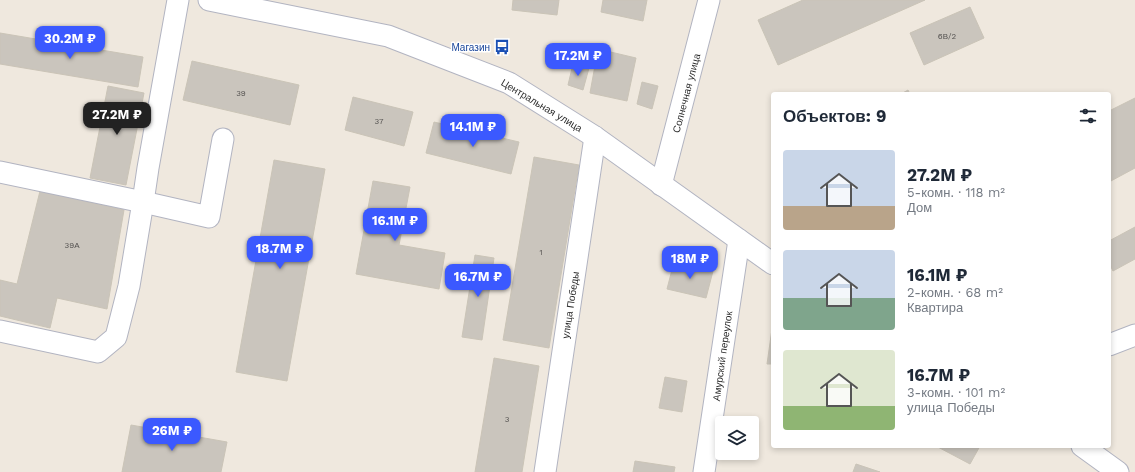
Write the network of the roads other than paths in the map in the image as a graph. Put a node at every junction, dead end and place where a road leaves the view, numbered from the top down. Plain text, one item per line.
1 (178, 0) edge
2 (709, 0) edge
3 (216, 1) edge
4 (595, 137) junction
5 (223, 139) dead end
6 (0, 172) edge
7 (662, 185) junction
8 (143, 202) junction
9 (739, 240) junction
10 (771, 263) edge
11 (0, 331) edge
12 (1135, 335) edge
13 (1111, 344) edge
14 (1085, 448) edge
15 (545, 472) edge
16 (704, 472) edge
17 (1118, 472) edge

1 - 8 street
2 - 7 street, Солнечная улица
3 - 4 street, Центральная улица
4 - 7 street, Центральная улица
4 - 15 street, улица Победы
5 - 8 street
6 - 8 street
7 - 9 street, Центральная улица
8 - 11 street
9 - 10 street, Центральная улица
9 - 16 street, Амурский переулок
12 - 13 street
14 - 17 street

